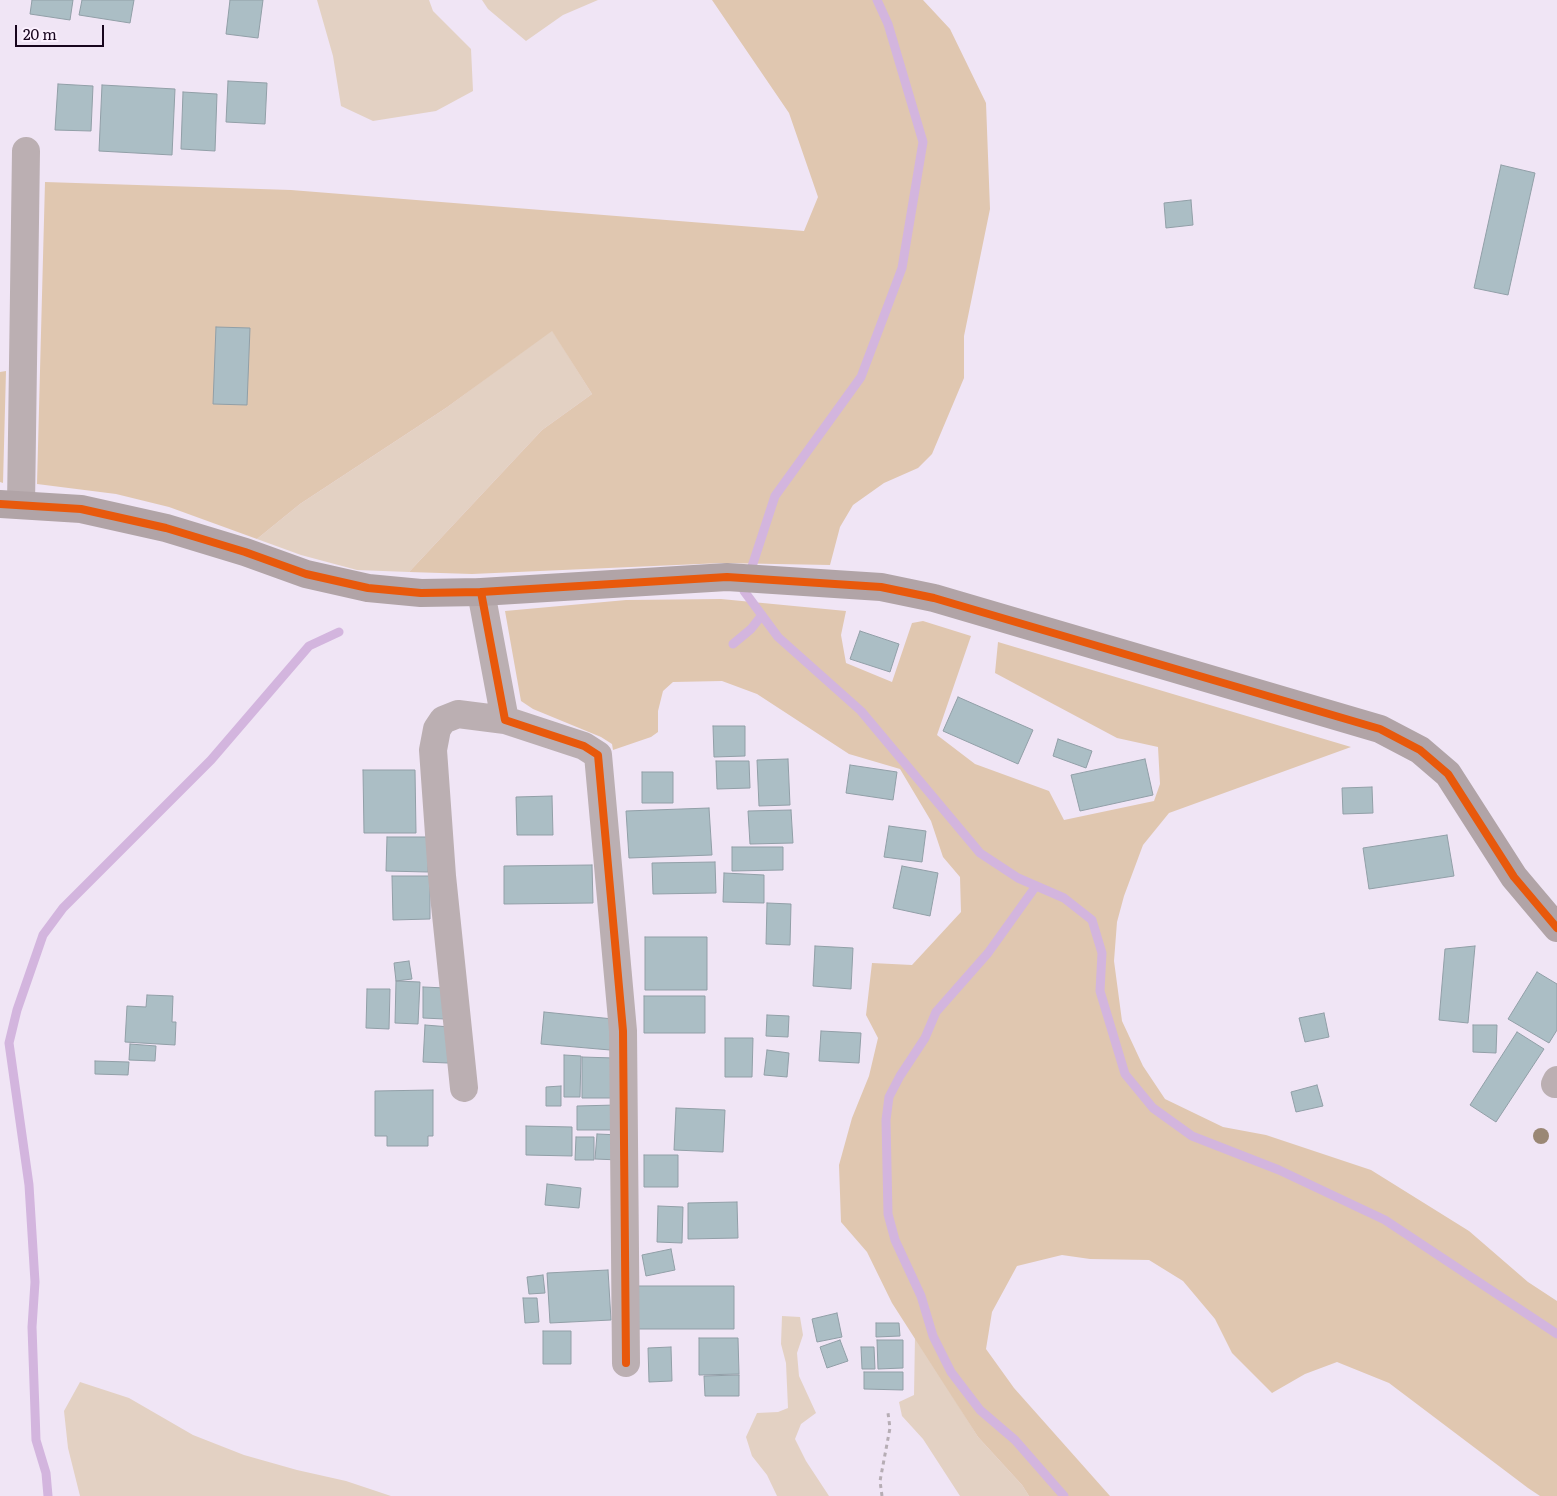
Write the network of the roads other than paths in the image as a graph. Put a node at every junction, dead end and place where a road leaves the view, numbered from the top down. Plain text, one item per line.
1 (26, 151) dead end
2 (10, 505) edge
3 (480, 592) junction
4 (505, 720) junction
5 (1557, 928) edge
6 (464, 1088) dead end
7 (626, 1363) dead end

1 - 2 street
2 - 3 street
3 - 4 street
3 - 5 street
4 - 6 street
4 - 7 street

